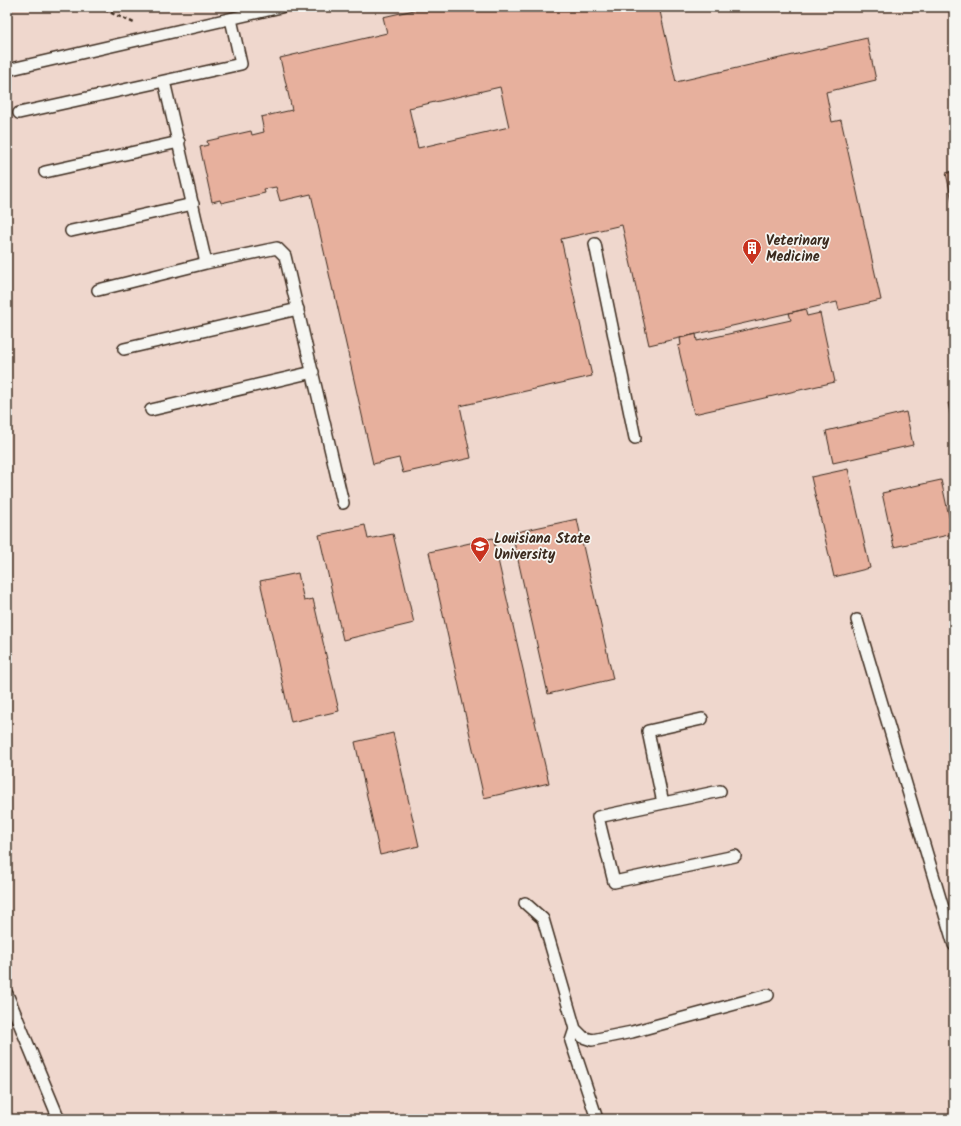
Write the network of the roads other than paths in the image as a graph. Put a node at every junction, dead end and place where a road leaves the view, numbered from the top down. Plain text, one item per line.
1 (281, 7) edge
2 (231, 19) junction
3 (7, 70) edge
4 (164, 81) junction
5 (19, 113) dead end
6 (179, 142) junction
7 (45, 172) dead end
8 (193, 204) junction
9 (71, 230) dead end
10 (595, 244) dead end
11 (206, 263) junction
12 (98, 290) dead end
13 (298, 309) junction
14 (124, 349) dead end
15 (313, 372) junction
16 (151, 410) dead end
17 (635, 438) dead end
18 (343, 503) dead end
19 (857, 620) dead end
20 (702, 719) dead end
21 (720, 791) dead end
22 (663, 803) junction
23 (735, 856) dead end
24 (525, 903) dead end
25 (954, 945) edge
26 (7, 994) edge
27 (768, 995) dead end
28 (575, 1029) junction
29 (59, 1119) edge
30 (598, 1119) edge

1 - 2 lane
2 - 3 lane
2 - 4 lane
4 - 5 lane
4 - 6 lane
6 - 7 lane
6 - 8 lane
8 - 9 lane
8 - 11 lane
10 - 17 lane
11 - 12 lane
11 - 13 lane
13 - 14 lane
13 - 15 lane
15 - 16 lane
15 - 18 lane
19 - 25 lane
20 - 22 lane
21 - 22 lane
22 - 23 lane
24 - 28 lane
26 - 29 lane
27 - 28 lane
28 - 30 lane

